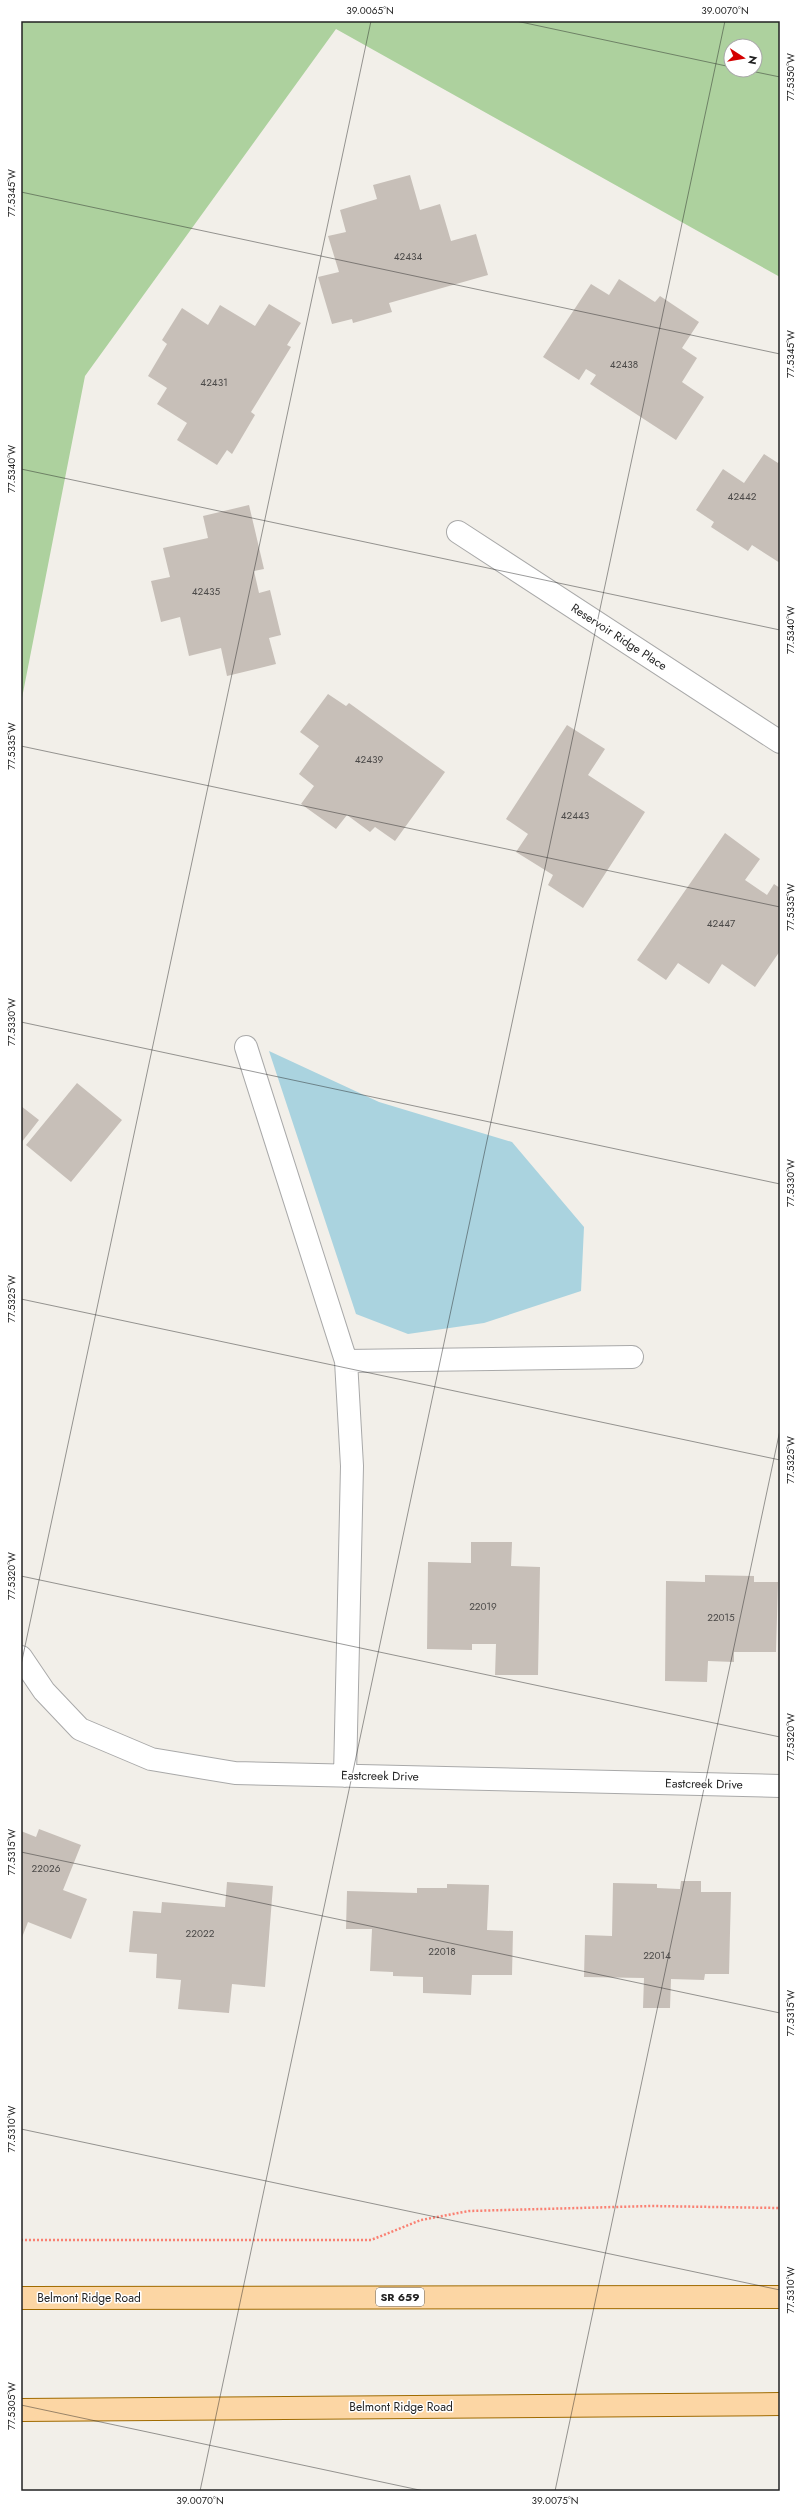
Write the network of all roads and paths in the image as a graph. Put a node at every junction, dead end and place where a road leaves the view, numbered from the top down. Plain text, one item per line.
1 (458, 532) dead end
2 (780, 742) edge
3 (246, 1047) dead end
4 (632, 1358) dead end
5 (346, 1361) junction
6 (21, 1657) edge
7 (345, 1776) junction
8 (780, 1786) edge
9 (780, 2208) edge
10 (21, 2240) edge
11 (780, 2297) edge
12 (21, 2298) edge
13 (780, 2404) edge
14 (21, 2410) edge

1 - 2 street, Reservoir Ridge Place
3 - 5 street
4 - 5 street
5 - 7 street
6 - 7 street, Eastcreek Drive
7 - 8 street, Eastcreek Drive
9 - 10 path
11 - 12 main road, Belmont Ridge Road / SR 659
13 - 14 main road, Belmont Ridge Road

